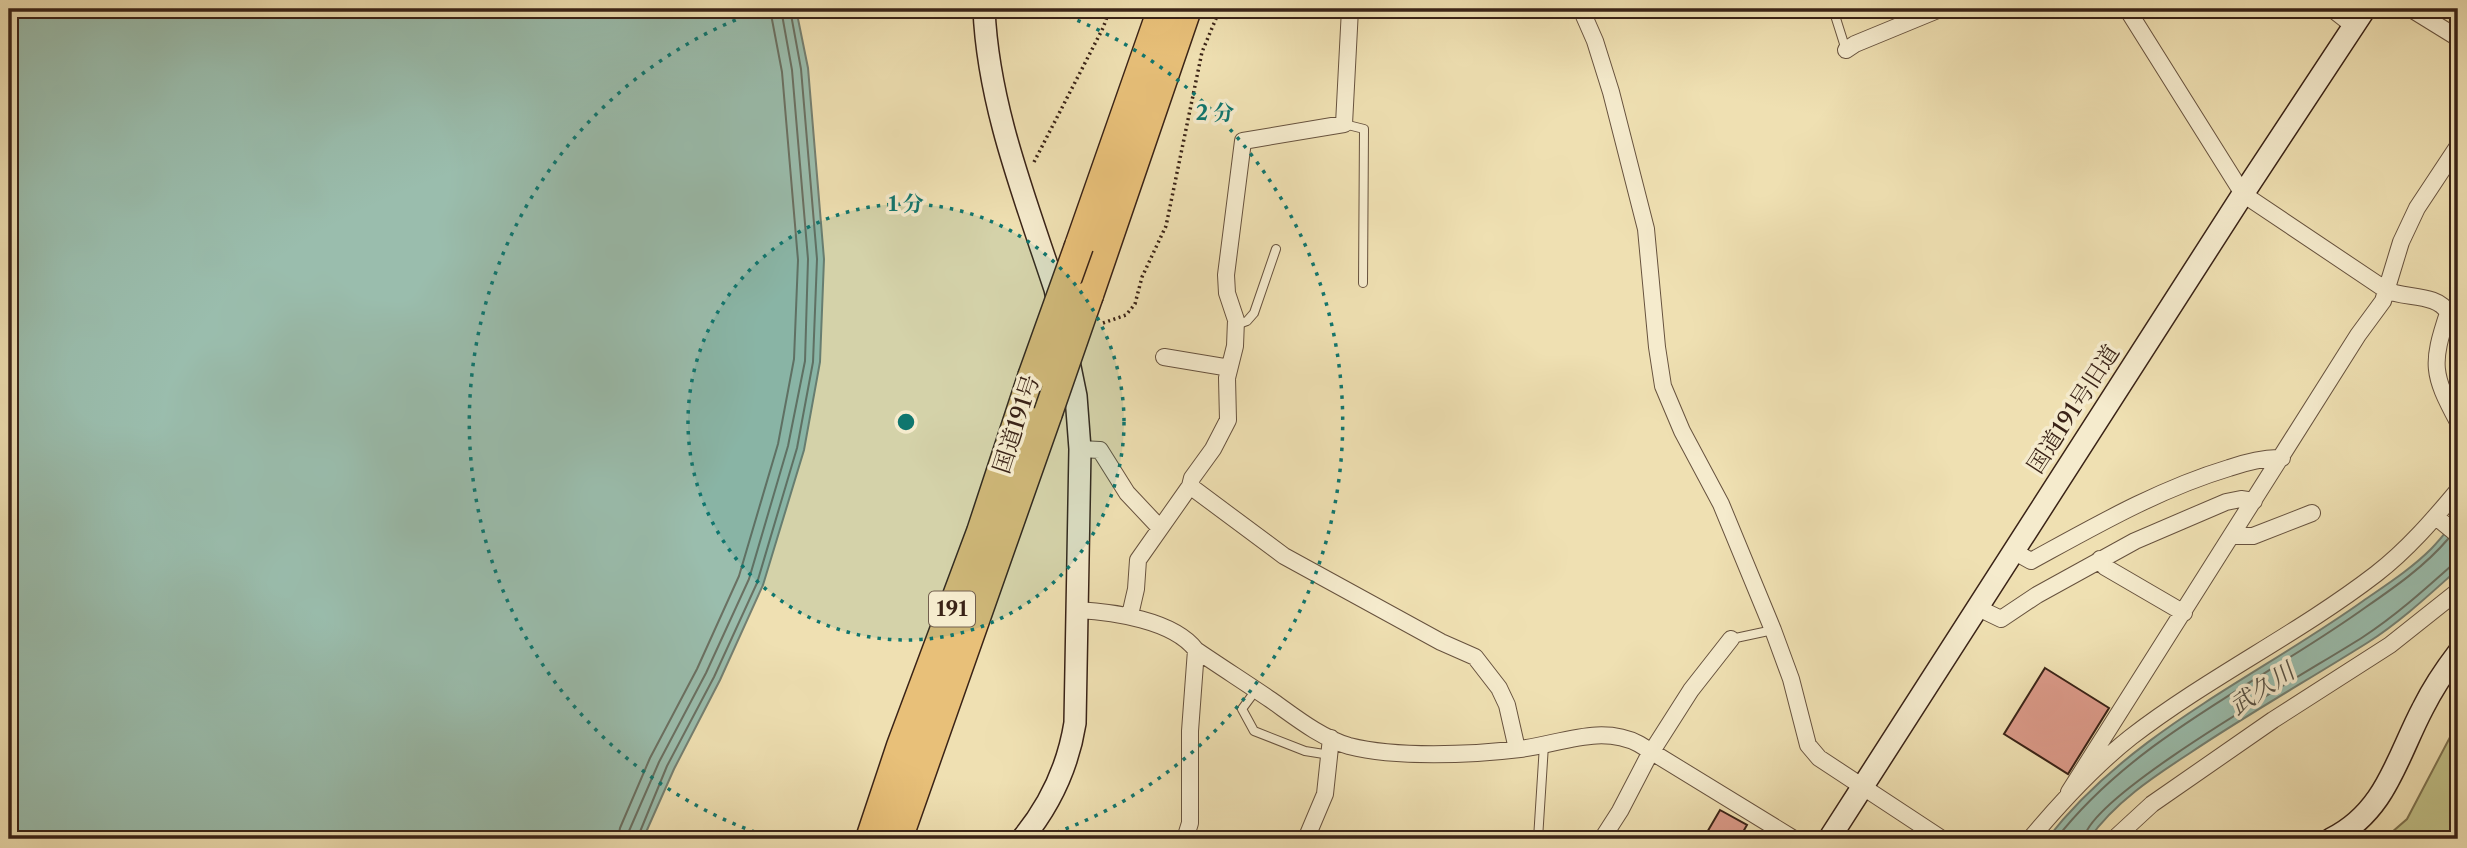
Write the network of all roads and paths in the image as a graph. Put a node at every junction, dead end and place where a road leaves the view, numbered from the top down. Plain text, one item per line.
1 (984, 9) edge
2 (1110, 9) edge
3 (1162, 9) edge
4 (1187, 9) edge
5 (1220, 9) edge
6 (1350, 9) edge
7 (1581, 9) edge
8 (1832, 9) edge
9 (1940, 9) edge
10 (2127, 9) edge
11 (2332, 9) edge
12 (2411, 9) edge
13 (2360, 18) edge
14 (2458, 38) edge
15 (1846, 50) joint
16 (1344, 124) junction
17 (2458, 146) edge
18 (1032, 163) dead end
19 (2243, 194) junction
20 (1276, 249) dead end
21 (1363, 283) dead end
22 (2386, 290) junction
23 (1097, 324) dead end
24 (1236, 325) junction
25 (1164, 357) dead end
26 (1229, 369) junction
27 (2458, 422) edge
28 (1080, 449) junction
29 (2282, 458) junction
30 (1190, 486) junction
31 (2458, 490) edge
32 (2254, 501) junction
33 (2312, 513) dead end
34 (2436, 517) junction
35 (1159, 527) junction
36 (2458, 535) edge
37 (2232, 536) junction
38 (2013, 551) junction
39 (2099, 559) junction
40 (2458, 591) edge
41 (1976, 607) junction
42 (1078, 610) junction
43 (2184, 613) junction
44 (1130, 615) junction
45 (1773, 629) junction
46 (1731, 639) joint
47 (1196, 650) junction
48 (2458, 653) edge
49 (1256, 690) junction
50 (1331, 738) junction
51 (1544, 745) junction
52 (1517, 749) junction
53 (1652, 753) junction
54 (1330, 755) junction
55 (1861, 785) junction
56 (2070, 792) junction
57 (870, 839) edge
58 (898, 839) edge
59 (1021, 839) edge
60 (1185, 839) edge
61 (1306, 839) edge
62 (1538, 839) edge
63 (1602, 839) edge
64 (1794, 839) edge
65 (1829, 839) edge
66 (1942, 839) edge
67 (2030, 839) edge
68 (2114, 839) edge
69 (2331, 839) edge

1 - 28 street
2 - 18 path
3 - 57 highway, 国道191号 / 191, bridge
4 - 58 highway, 国道191号 / 191, bridge
5 - 23 path
6 - 16 street
7 - 45 street
8 - 15 lane
9 - 15 street
10 - 19 street
11 - 13 street
12 - 14 street
13 - 19 street, 国道191号旧道
16 - 21 lane
16 - 24 street
17 - 22 street
19 - 22 street
19 - 38 street, 国道191号旧道
20 - 24 lane
22 - 27 street
22 - 29 street
24 - 26 street
25 - 26 street
26 - 30 street
28 - 35 street
28 - 42 street
29 - 32 street
29 - 38 street
30 - 35 street
30 - 52 street
31 - 34 street
32 - 37 street
32 - 39 street
33 - 37 street
34 - 36 street
34 - 56 street
35 - 44 street
37 - 43 street
38 - 41 street, 国道191号旧道
39 - 41 street
39 - 43 street
40 - 68 street
41 - 55 street, 国道191号旧道
42 - 44 street
42 - 59 street
43 - 56 street
44 - 47 street
45 - 46 lane
45 - 55 street
46 - 53 street
47 - 49 street
47 - 60 street
48 - 69 street
49 - 50 street
49 - 54 lane
50 - 52 street
50 - 54 street
51 - 52 street
51 - 53 street
51 - 62 lane
53 - 63 street
53 - 64 street
54 - 61 street
55 - 65 street, 国道191号旧道
55 - 66 street
56 - 67 street

